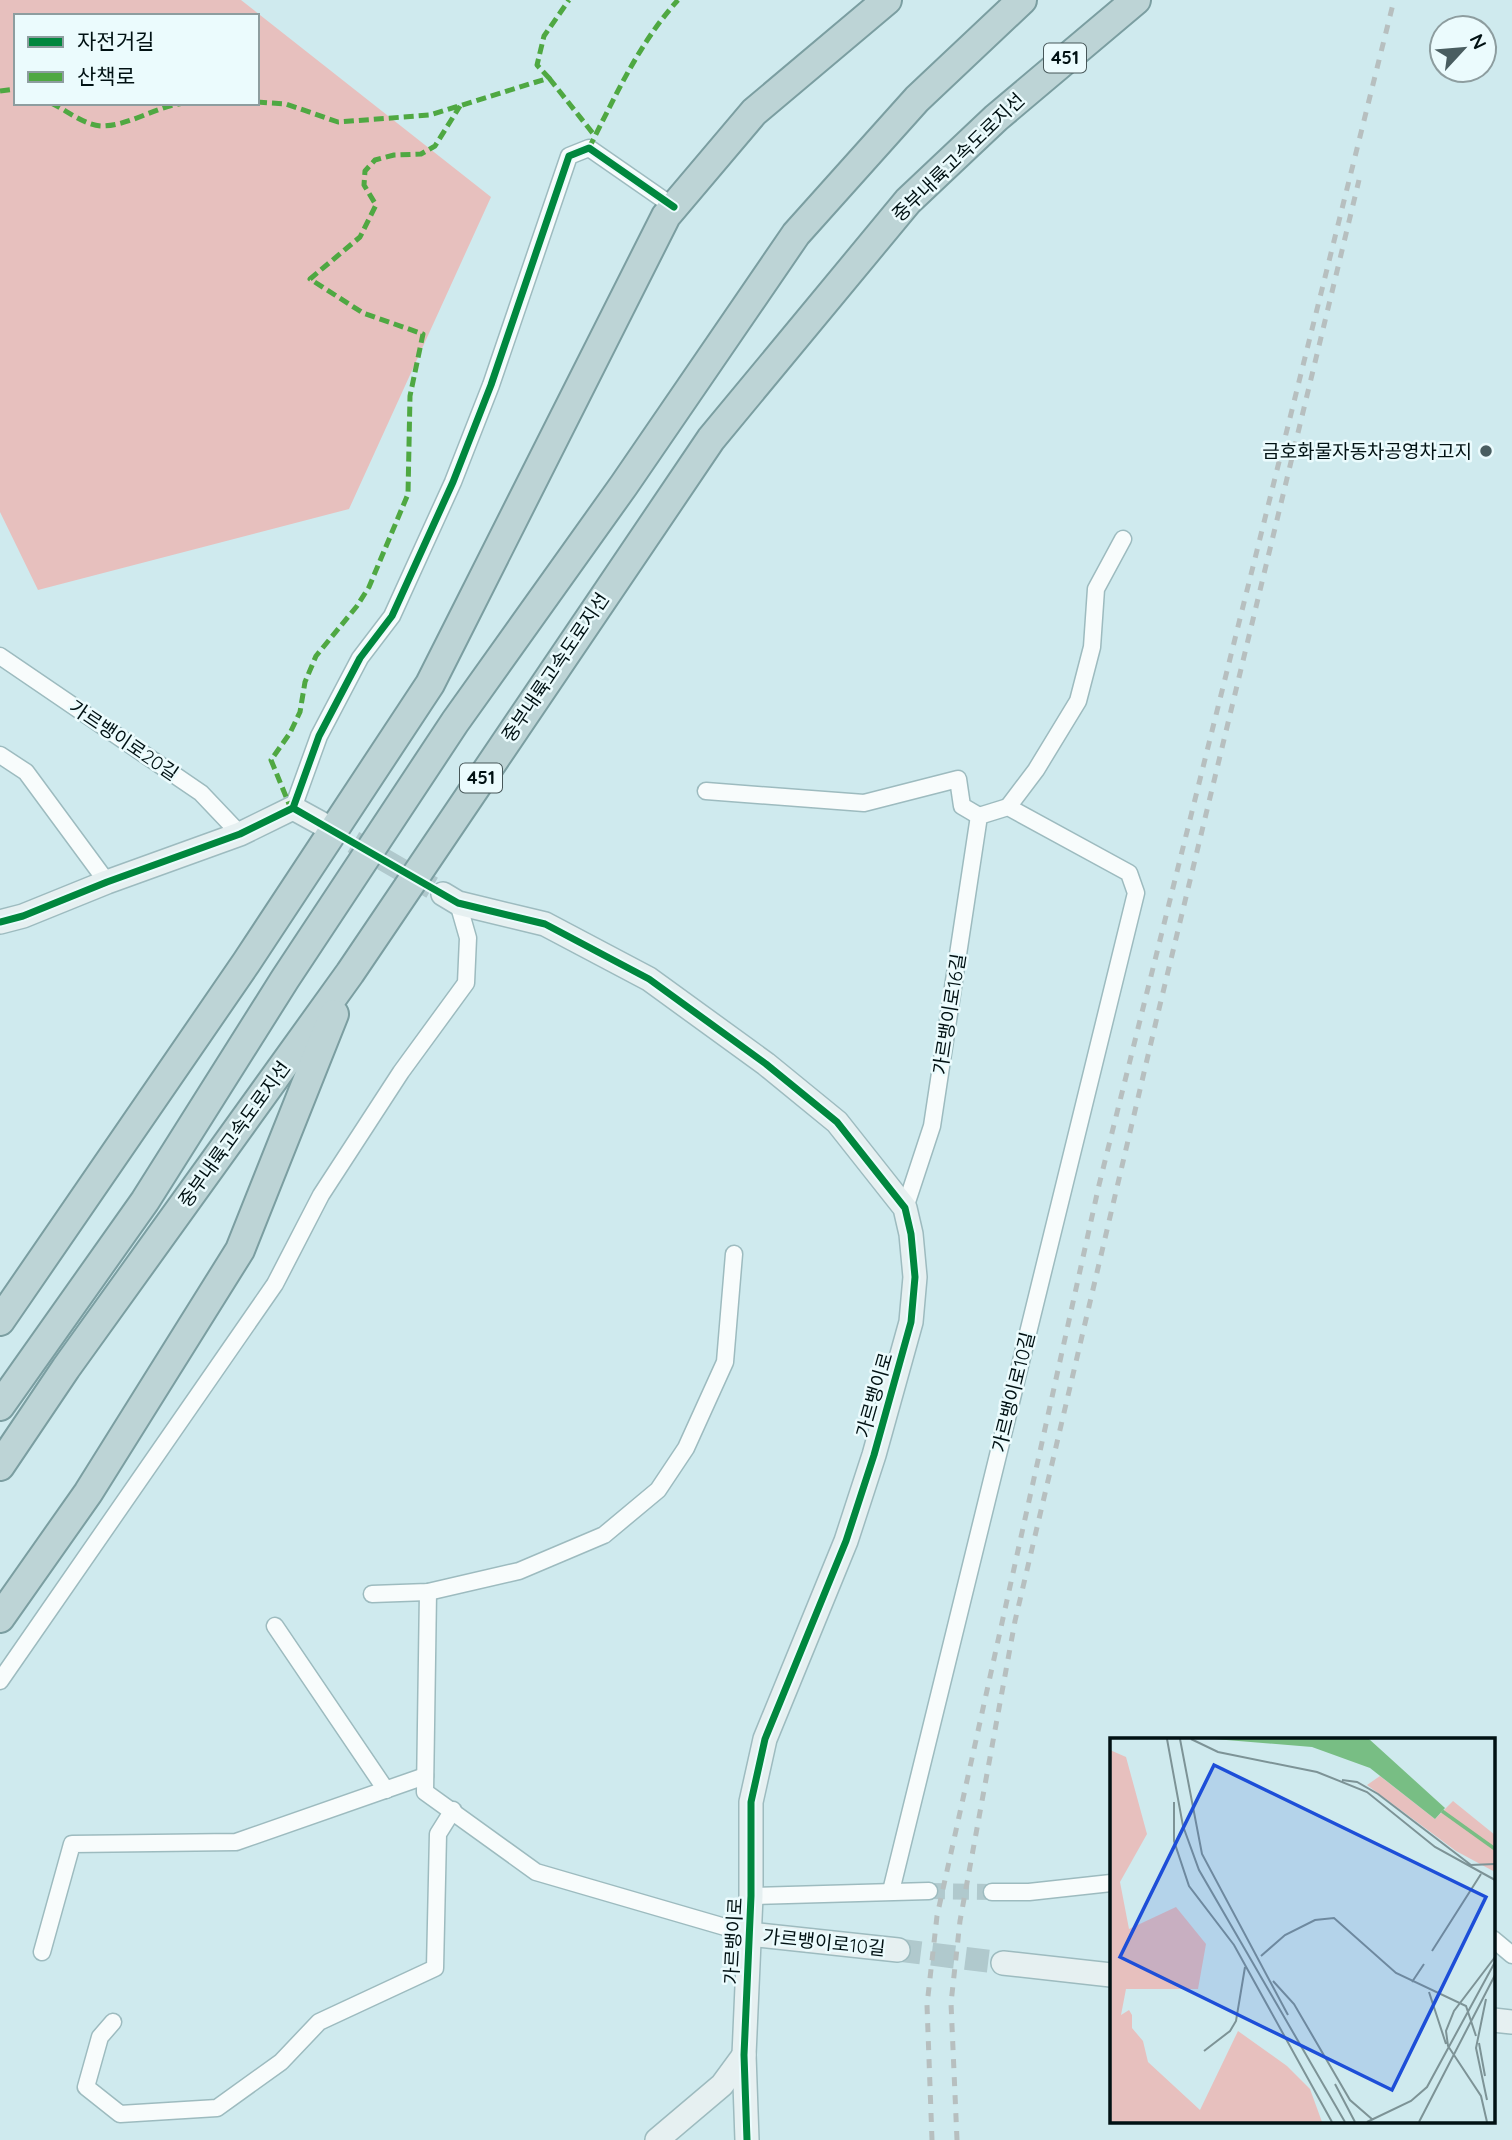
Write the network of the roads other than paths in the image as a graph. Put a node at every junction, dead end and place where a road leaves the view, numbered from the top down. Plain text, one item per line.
1 (887, 0) edge
2 (1022, 0) edge
3 (1136, 0) edge
4 (674, 207) junction
5 (1122, 539) dead end
6 (0, 656) edge
7 (0, 755) edge
8 (706, 791) dead end
9 (1008, 807) junction
10 (293, 808) junction
11 (979, 816) junction
12 (324, 825) tunnel mouth
13 (240, 834) junction
14 (107, 882) junction
15 (451, 898) joint
16 (0, 922) edge
17 (350, 973) junction
18 (905, 1209) junction
19 (734, 1254) dead end
20 (0, 1321) edge
21 (0, 1406) edge
22 (0, 1466) edge
23 (88, 1493) junction
24 (428, 1592) junction
25 (372, 1594) dead end
26 (0, 1597) edge
27 (0, 1618) edge
28 (275, 1626) dead end
29 (0, 1681) edge
30 (425, 1776) junction
31 (386, 1790) junction
32 (453, 1810) junction
33 (1110, 1882) edge
34 (891, 1891) junction
35 (929, 1891) tunnel mouth
36 (992, 1892) tunnel mouth
37 (751, 1896) junction
38 (750, 1934) junction
39 (1494, 1940) edge
40 (898, 1950) tunnel mouth
41 (42, 1952) dead end
42 (1512, 1955) edge
43 (1003, 1963) tunnel mouth
44 (1110, 1975) edge
45 (1494, 2020) edge
46 (113, 2022) dead end
47 (1512, 2022) edge
48 (744, 2055) junction
49 (657, 2140) edge
50 (747, 2140) edge

1 - 4 highway
2 - 21 highway, 중부내륙고속도로지선 / 451
3 - 17 highway, 중부내륙고속도로지선 / 451
4 - 10 street
4 - 20 highway
5 - 9 street
6 - 13 street, 가르뱅이로20길
7 - 14 street
8 - 11 street
9 - 11 street
9 - 34 street, 가르뱅이로10길
10 - 12 street
10 - 13 street
11 - 18 street, 가르뱅이로16길
13 - 14 street
14 - 16 street
15 - 18 street, 가르뱅이로
15 - 29 street
17 - 22 highway, 중부내륙고속도로지선 / 451
17 - 23 highway
18 - 37 street, 가르뱅이로
19 - 24 street
23 - 26 highway
23 - 27 highway
24 - 25 street
24 - 30 street
28 - 31 street
30 - 31 street
30 - 32 street
31 - 41 street
32 - 38 street
32 - 46 street
33 - 36 street
34 - 35 street
34 - 37 street
37 - 38 street, 가르뱅이로
38 - 40 street, 가르뱅이로10길
38 - 48 street, 가르뱅이로
39 - 42 street
43 - 44 street
45 - 47 street
48 - 49 street
48 - 50 street, 가르뱅이로

